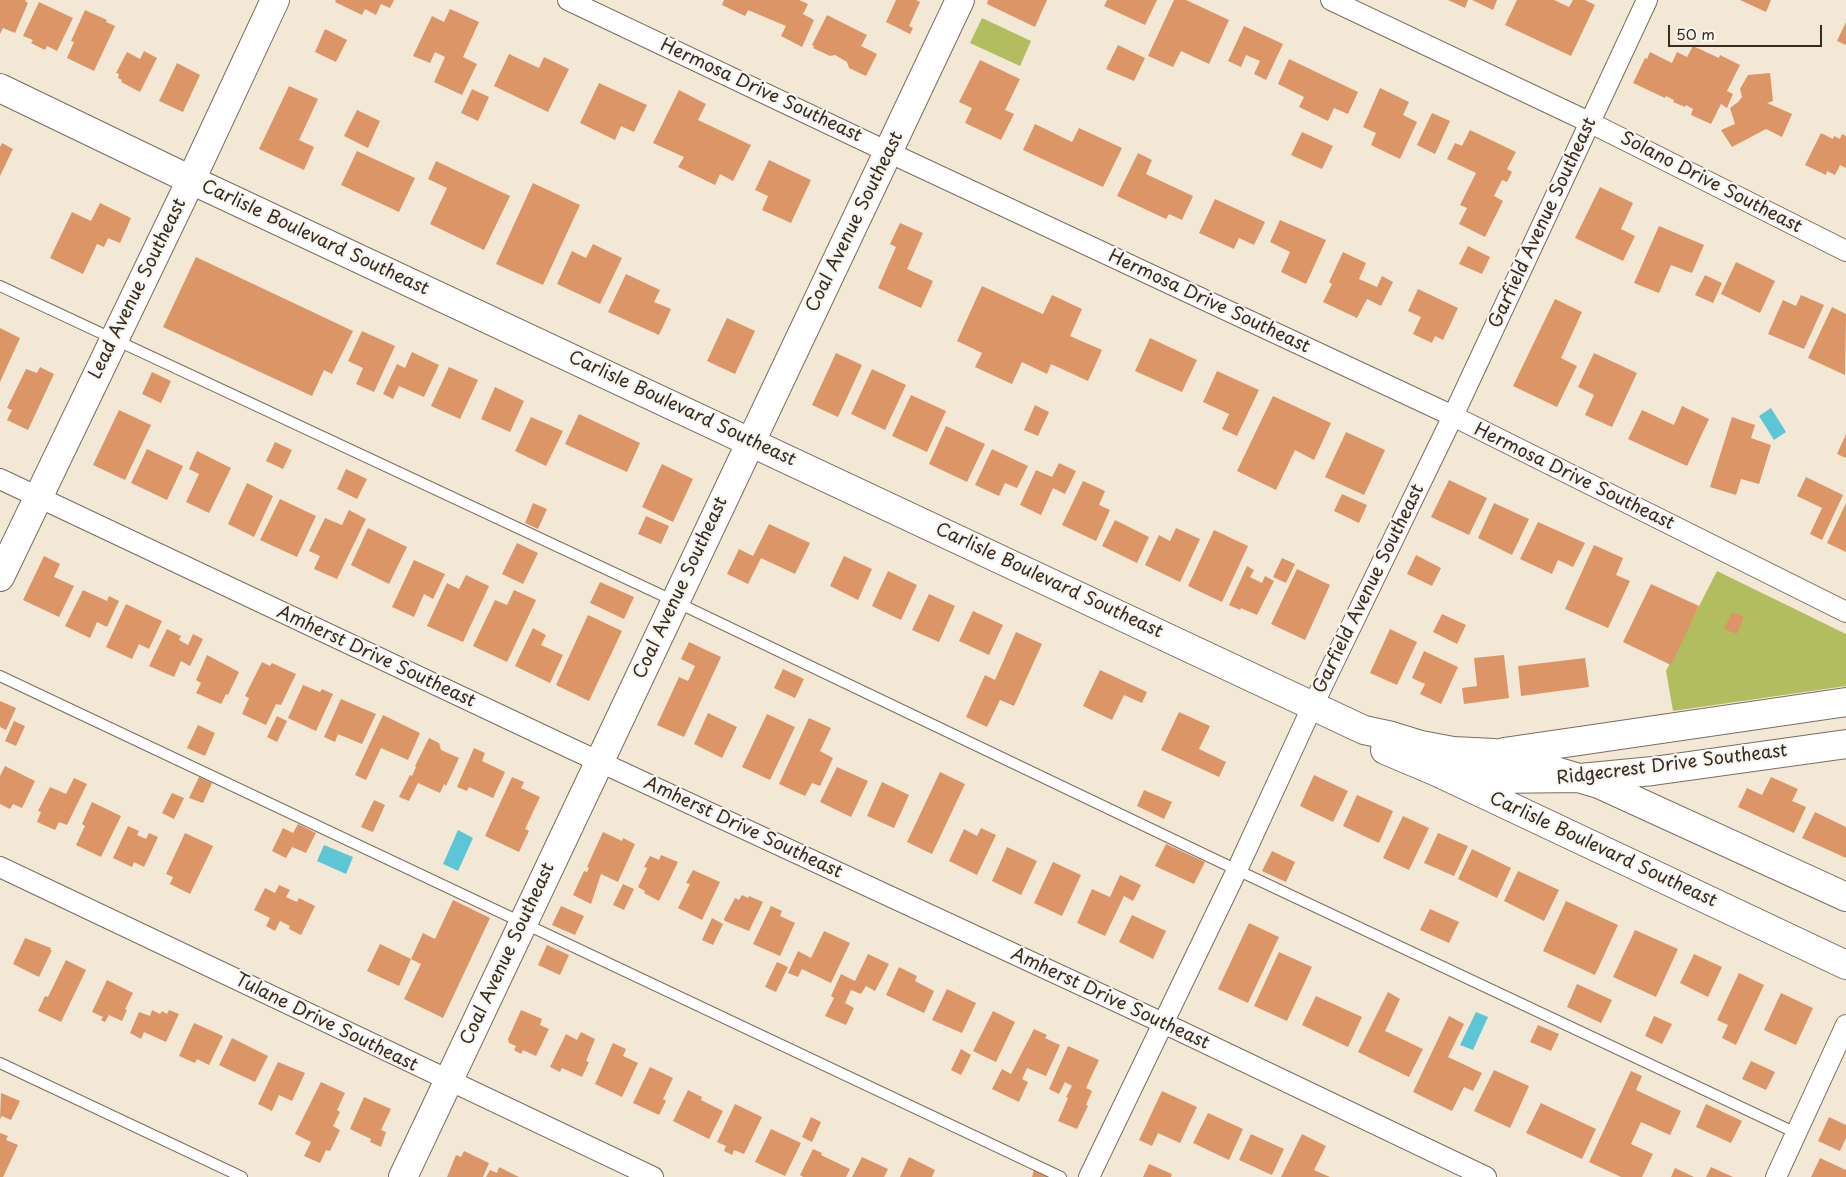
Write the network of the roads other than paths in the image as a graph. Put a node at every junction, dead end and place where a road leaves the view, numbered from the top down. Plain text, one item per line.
1 (275, 0) edge
2 (568, 0) edge
3 (960, 0) edge
4 (1331, 0) edge
5 (1647, 0) edge
6 (0, 88) edge
7 (1591, 122) junction
8 (888, 152) junction
9 (191, 180) junction
10 (1846, 251) edge
11 (0, 286) edge
12 (113, 340) junction
13 (1453, 416) junction
14 (750, 442) junction
15 (0, 480) edge
16 (38, 498) junction
17 (0, 577) edge
18 (674, 601) junction
19 (1846, 612) edge
20 (0, 676) edge
21 (1846, 702) edge
22 (1313, 705) junction
23 (1364, 730) junction
24 (1846, 744) edge
25 (1494, 753) junction
26 (599, 761) junction
27 (1653, 771) junction
28 (1437, 772) junction
29 (1580, 778) junction
30 (1689, 825) junction
31 (0, 867) edge
32 (1237, 870) junction
33 (1846, 897) edge
34 (523, 923) junction
35 (1846, 965) edge
36 (1162, 1023) junction
37 (1846, 1025) edge
38 (0, 1063) edge
39 (448, 1081) junction
40 (1796, 1132) junction
41 (242, 1177) edge
42 (403, 1177) edge
43 (653, 1177) edge
44 (1061, 1177) edge
45 (1089, 1177) edge
46 (1486, 1177) edge
47 (1776, 1177) edge

1 - 9 street, Lead Avenue Southeast
2 - 8 street, Hermosa Drive Southeast
3 - 8 street, Coal Avenue Southeast
4 - 7 street, Solano Drive Southeast
5 - 7 street, Garfield Avenue Southeast
6 - 9 street, Carlisle Boulevard Southeast
7 - 10 street, Solano Drive Southeast
7 - 13 street, Garfield Avenue Southeast
8 - 13 street, Hermosa Drive Southeast
8 - 14 street, Coal Avenue Southeast
9 - 12 street, Lead Avenue Southeast
9 - 14 street, Carlisle Boulevard Southeast
11 - 12 lane
12 - 16 street, Lead Avenue Southeast
12 - 18 lane
13 - 19 street, Hermosa Drive Southeast
13 - 22 street, Garfield Avenue Southeast
14 - 18 street, Coal Avenue Southeast
14 - 22 street, Carlisle Boulevard Southeast
15 - 16 street, Amherst Drive Southeast
16 - 17 street, Lead Avenue Southeast
16 - 26 street, Amherst Drive Southeast
18 - 26 street, Coal Avenue Southeast
18 - 32 lane
20 - 34 lane
21 - 25 street, Ridgecrest Drive Southeast
22 - 23 street, Carlisle Boulevard Southeast
22 - 32 street, Garfield Avenue Southeast
23 - 25 street, Carlisle Boulevard Southeast
23 - 28 street, Carlisle Boulevard Southeast
24 - 27 street, Ridgecrest Drive Southeast
25 - 29 street, Carlisle Boulevard Southeast
26 - 34 street, Coal Avenue Southeast
26 - 36 street, Amherst Drive Southeast
27 - 29 street, Ridgecrest Drive Southeast
27 - 30 street
28 - 29 street, Ridgecrest Drive Southeast
28 - 35 street, Carlisle Boulevard Southeast
29 - 30 street, Carlisle Boulevard Southeast
30 - 33 street, Carlisle Boulevard Southeast
31 - 39 street, Tulane Drive Southeast
32 - 36 street, Garfield Avenue Southeast
32 - 40 lane
34 - 39 street, Coal Avenue Southeast
34 - 44 lane
36 - 45 street, Garfield Avenue Southeast
36 - 46 street, Amherst Drive Southeast
37 - 40 street
38 - 41 lane
39 - 42 street, Coal Avenue Southeast
39 - 43 street, Tulane Drive Southeast
40 - 47 street

